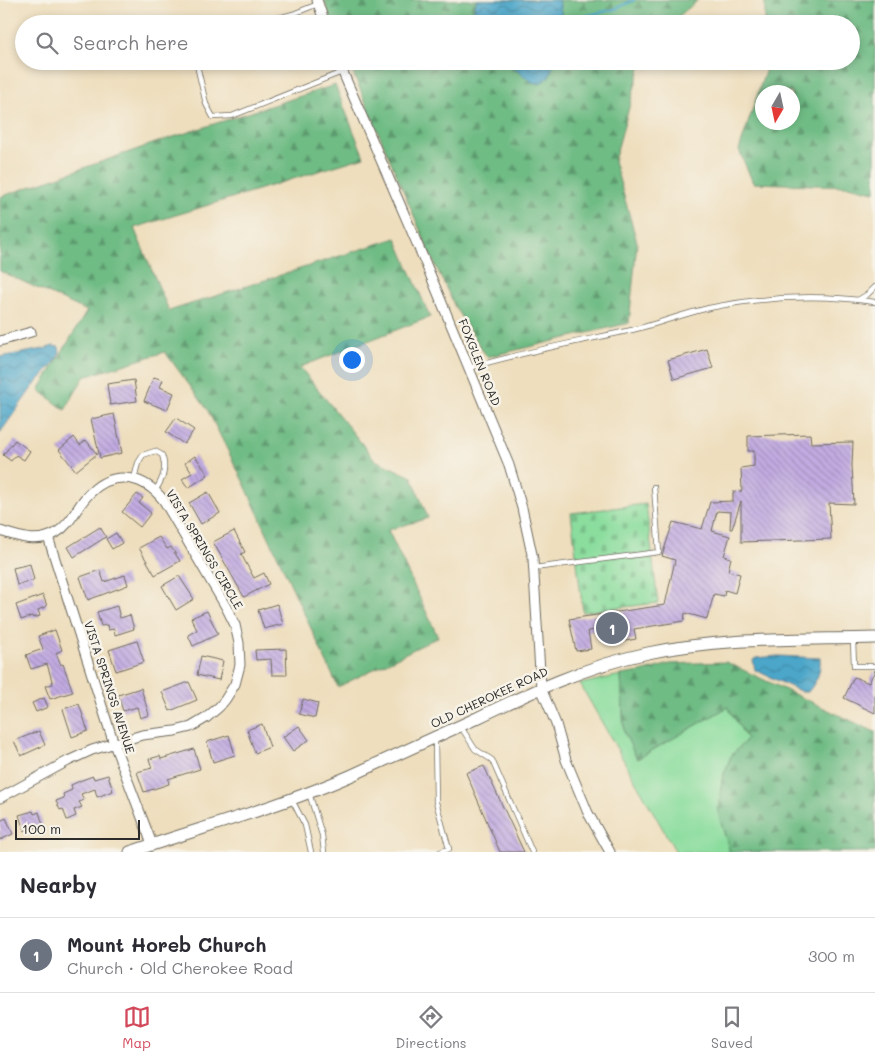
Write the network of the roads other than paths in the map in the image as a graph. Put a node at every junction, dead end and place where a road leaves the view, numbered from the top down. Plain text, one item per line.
1 (318, 2) edge
2 (289, 15) edge
3 (322, 15) edge
4 (198, 70) edge
5 (342, 72) joint
6 (875, 286) edge
7 (858, 300) junction
8 (875, 302) edge
9 (31, 332) dead end
10 (0, 341) edge
11 (469, 368) junction
12 (134, 479) junction
13 (654, 487) dead end
14 (155, 491) junction
15 (0, 532) edge
16 (48, 537) junction
17 (534, 568) junction
18 (875, 638) edge
19 (853, 639) junction
20 (875, 666) edge
21 (541, 688) junction
22 (460, 726) junction
23 (435, 738) junction
24 (114, 744) junction
25 (308, 792) junction
26 (0, 798) edge
27 (291, 798) junction
28 (152, 844) junction
29 (130, 852) edge
30 (311, 852) edge
31 (324, 852) edge
32 (440, 852) edge
33 (532, 852) edge
34 (610, 852) edge

1 - 2 lane
1 - 3 street
4 - 5 lane
5 - 11 street, FOXGLEN ROAD
6 - 7 lane
7 - 8 lane
7 - 11 lane
9 - 10 street
11 - 17 street, FOXGLEN ROAD
12 - 14 street, VISTA SPRINGS CIRCLE
12 - 14 lane
12 - 16 street
13 - 17 lane
14 - 24 street, VISTA SPRINGS CIRCLE
15 - 16 street
16 - 24 street, VISTA SPRINGS AVENUE
17 - 21 street, FOXGLEN ROAD
18 - 19 street, OLD CHEROKEE ROAD
19 - 20 lane
19 - 21 street, OLD CHEROKEE ROAD
21 - 22 street, OLD CHEROKEE ROAD
21 - 34 street, FOXGLEN ROAD
22 - 23 street, OLD CHEROKEE ROAD
22 - 33 lane
23 - 25 street, OLD CHEROKEE ROAD
23 - 32 lane
24 - 26 street, VISTA SPRINGS CIRCLE
24 - 28 street, VISTA SPRINGS AVENUE
25 - 27 street, OLD CHEROKEE ROAD
25 - 31 lane
27 - 28 street, OLD CHEROKEE ROAD
27 - 30 lane
28 - 29 street, OLD CHEROKEE ROAD

